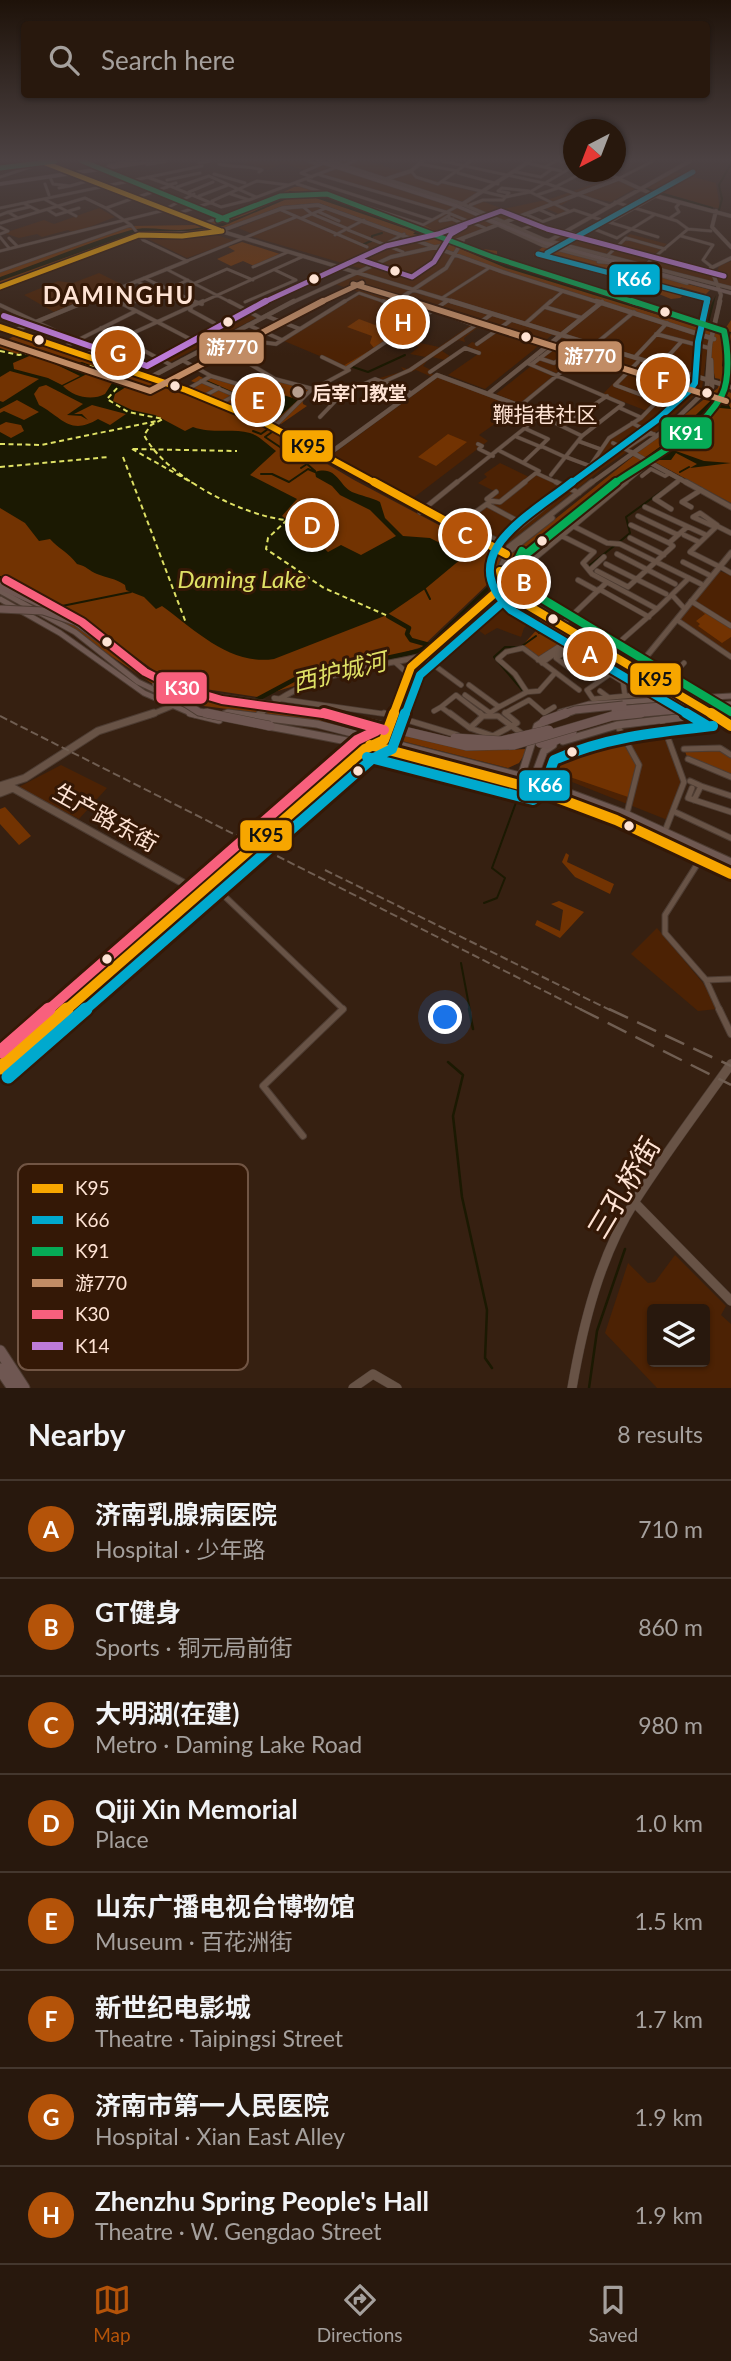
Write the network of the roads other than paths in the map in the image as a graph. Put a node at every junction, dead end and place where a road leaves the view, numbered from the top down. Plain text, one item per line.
1 (103, 226) edge
2 (129, 226) edge
3 (132, 226) edge
4 (209, 226) edge
5 (230, 226) edge
6 (276, 226) edge
7 (315, 226) edge
8 (339, 226) edge
9 (353, 226) edge
10 (380, 226) edge
11 (460, 226) edge
12 (479, 226) edge
13 (493, 226) edge
14 (496, 226) edge
15 (504, 226) edge
16 (504, 226) edge
17 (506, 226) edge
18 (532, 226) edge
19 (574, 226) edge
20 (575, 226) edge
21 (600, 226) edge
22 (620, 226) edge
23 (636, 226) edge
24 (682, 226) edge
25 (710, 226) edge
26 (711, 226) edge
27 (485, 228) junction
28 (347, 229) junction
29 (453, 229) dead end
30 (594, 229) junction
31 (631, 229) junction
32 (688, 229) junction
33 (218, 230) junction
34 (520, 230) junction
35 (566, 231) junction
36 (711, 231) junction
37 (139, 234) junction
38 (404, 234) junction
39 (0, 235) edge
40 (39, 235) dead end
41 (335, 235) junction
42 (51, 236) dead end
43 (681, 236) junction
44 (30, 237) dead end
45 (658, 237) dead end
46 (22, 238) dead end
47 (9, 239) dead end
48 (55, 239) junction
49 (245, 239) junction
50 (460, 240) junction
51 (46, 241) junction
52 (389, 242) dead end
53 (545, 242) junction
54 (36, 243) junction
55 (27, 244) junction
56 (18, 246) junction
57 (443, 246) junction
58 (367, 247) dead end
59 (9, 248) junction
60 (731, 248) edge
61 (665, 249) junction
62 (0, 251) edge
63 (288, 251) junction
64 (403, 253) junction
65 (456, 253) junction
66 (304, 256) junction
67 (607, 256) junction
68 (731, 258) edge
69 (187, 261) junction
70 (598, 262) dead end
71 (612, 262) junction
72 (645, 266) junction
73 (253, 267) dead end
74 (712, 267) junction
75 (489, 268) junction
76 (166, 269) junction
77 (275, 270) junction
78 (0, 271) edge
79 (357, 272) junction
80 (144, 278) junction
81 (188, 280) junction
82 (253, 280) junction
83 (136, 281) junction
84 (194, 284) junction
85 (0, 287) edge
86 (164, 287) junction
87 (586, 288) dead end
88 (168, 289) junction
89 (414, 289) junction
90 (726, 290) edge
91 (158, 291) junction
92 (563, 291) junction
93 (102, 294) junction
94 (179, 295) junction
95 (218, 296) junction
96 (171, 298) junction
97 (400, 298) junction
98 (442, 298) junction
99 (449, 300) junction
100 (603, 301) junction
101 (245, 302) dead end
102 (202, 304) junction
103 (0, 305) edge
104 (125, 305) junction
105 (389, 305) junction
106 (545, 307) junction
107 (190, 309) junction
108 (434, 310) junction
109 (136, 311) junction
110 (634, 312) junction
111 (492, 313) junction
112 (425, 316) junction
113 (263, 317) junction
114 (582, 318) junction
115 (510, 321) dead end
116 (158, 322) junction
117 (34, 323) junction
118 (214, 323) dead end
119 (526, 323) junction
120 (667, 323) junction
121 (248, 325) junction
122 (474, 326) junction
123 (0, 327) edge
124 (100, 327) junction
125 (300, 330) junction
126 (12, 332) junction
127 (562, 334) junction
128 (656, 334) junction
129 (713, 337) junction
130 (122, 338) junction
131 (75, 340) junction
132 (283, 341) junction
133 (681, 342) junction
134 (211, 344) junction
135 (477, 344) dead end
136 (557, 345) dead end
137 (596, 345) junction
138 (62, 348) junction
139 (709, 348) junction
140 (224, 350) junction
141 (479, 353) dead end
142 (83, 356) junction
143 (322, 357) dead end
144 (537, 357) junction
145 (559, 359) dead end
146 (180, 360) junction
147 (637, 360) junction
148 (529, 364) junction
149 (171, 365) junction
150 (660, 365) junction
151 (415, 367) junction
152 (347, 369) junction
153 (430, 372) junction
154 (685, 373) junction
155 (265, 374) junction
156 (437, 375) junction
157 (557, 375) junction
158 (211, 376) junction
159 (148, 378) junction
160 (275, 379) junction
161 (203, 380) junction
162 (709, 380) junction
163 (256, 382) junction
164 (383, 382) junction
165 (241, 386) junction
166 (266, 386) junction
167 (673, 386) junction
168 (219, 387) junction
169 (731, 388) edge
170 (246, 389) junction
171 (186, 390) junction
172 (309, 390) junction
173 (255, 391) dead end
174 (411, 393) junction
175 (489, 393) junction
176 (698, 394) dead end
177 (206, 395) dead end
178 (341, 395) junction
179 (235, 396) junction
180 (607, 396) junction
181 (245, 397) junction
182 (658, 401) junction
183 (223, 402) dead end
184 (257, 406) junction
185 (520, 406) junction
186 (619, 407) junction
187 (540, 416) junction
188 (320, 417) dead end
189 (641, 418) junction
190 (632, 423) junction
191 (271, 424) dead end
192 (562, 427) junction
193 (526, 429) junction
194 (278, 430) junction
195 (655, 435) junction
196 (582, 436) junction
197 (517, 437) junction
198 (578, 441) junction
199 (613, 443) dead end
200 (478, 444) dead end
201 (541, 447) junction
202 (600, 449) junction
203 (499, 451) junction
204 (632, 452) junction
205 (493, 456) junction
206 (324, 457) junction
207 (565, 457) junction
208 (524, 462) junction
209 (650, 462) junction
210 (590, 466) junction
211 (670, 472) junction
212 (536, 473) junction
213 (551, 475) dead end
214 (642, 476) dead end
215 (681, 479) junction
216 (569, 486) junction
217 (701, 491) junction
218 (496, 492) dead end
219 (579, 492) junction
220 (489, 503) junction
221 (645, 507) dead end
222 (691, 507) dead end
223 (731, 508) edge
224 (671, 509) dead end
225 (421, 512) junction
226 (638, 516) dead end
227 (706, 517) junction
228 (462, 522) junction
229 (701, 522) junction
230 (523, 524) junction
231 (631, 525) dead end
232 (715, 526) junction
233 (573, 527) junction
234 (687, 527) junction
235 (454, 528) junction
236 (731, 533) edge
237 (681, 535) junction
238 (562, 536) junction
239 (706, 536) junction
240 (630, 538) dead end
241 (699, 542) junction
242 (669, 543) junction
243 (731, 553) edge
244 (506, 554) junction
245 (617, 554) dead end
246 (664, 555) junction
247 (604, 557) dead end
248 (657, 562) junction
249 (683, 562) dead end
250 (606, 564) dead end
251 (718, 566) junction
252 (591, 569) junction
253 (648, 570) junction
254 (597, 571) dead end
255 (730, 572) edge
256 (709, 575) junction
257 (689, 578) junction
258 (638, 579) junction
259 (578, 580) dead end
260 (606, 583) junction
261 (675, 584) dead end
262 (701, 584) junction
263 (503, 586) junction
264 (0, 589) edge
265 (599, 590) junction
266 (669, 594) junction
267 (690, 600) junction
268 (502, 602) dead end
269 (523, 602) junction
270 (4, 603) edge
271 (684, 608) junction
272 (52, 609) junction
273 (514, 609) junction
274 (657, 609) junction
275 (649, 617) junction
276 (677, 620) junction
277 (535, 622) dead end
278 (480, 624) dead end
279 (562, 624) junction
280 (731, 626) edge
281 (476, 628) dead end
282 (88, 629) junction
283 (579, 635) junction
284 (610, 651) junction
285 (424, 656) junction
286 (731, 657) edge
287 (540, 661) junction
288 (598, 661) dead end
289 (395, 662) junction
290 (684, 663) dead end
291 (637, 670) junction
292 (407, 673) junction
293 (555, 673) junction
294 (581, 675) dead end
295 (562, 677) junction
296 (549, 680) junction
297 (622, 682) junction
298 (661, 684) junction
299 (461, 685) dead end
300 (469, 685) dead end
301 (579, 690) dead end
302 (600, 691) dead end
303 (629, 691) dead end
304 (527, 692) junction
305 (465, 695) dead end
306 (636, 695) junction
307 (625, 696) junction
308 (609, 697) junction
309 (274, 698) junction
310 (653, 700) junction
311 (179, 701) junction
312 (594, 701) junction
313 (731, 701) edge
314 (688, 702) junction
315 (440, 707) junction
316 (499, 707) junction
317 (554, 707) dead end
318 (173, 708) junction
319 (705, 708) junction
320 (434, 711) dead end
321 (731, 712) edge
322 (505, 713) junction
323 (258, 716) junction
324 (393, 716) junction
325 (498, 716) junction
326 (480, 719) junction
327 (661, 719) junction
328 (617, 725) junction
329 (270, 726) junction
330 (538, 726) junction
331 (731, 726) edge
332 (470, 727) junction
333 (511, 727) junction
334 (575, 731) junction
335 (521, 733) junction
336 (381, 742) junction
337 (540, 743) junction
338 (556, 744) junction
339 (370, 745) junction
340 (684, 749) dead end
341 (731, 755) edge
342 (688, 760) dead end
343 (521, 776) junction
344 (333, 777) junction
345 (731, 777) edge
346 (532, 779) junction
347 (690, 781) dead end
348 (519, 785) junction
349 (0, 786) edge
350 (701, 786) junction
351 (531, 788) junction
352 (692, 788) dead end
353 (0, 793) edge
354 (731, 796) edge
355 (694, 801) junction
356 (673, 811) junction
357 (731, 812) edge
358 (626, 814) junction
359 (665, 832) junction
360 (731, 838) edge
361 (700, 860) junction
362 (731, 862) edge
363 (731, 874) edge
364 (192, 888) junction
365 (217, 889) junction
366 (157, 929) junction
367 (731, 979) edge
368 (706, 980) junction
369 (77, 1000) junction
370 (731, 1034) edge
371 (0, 1058) edge
372 (731, 1064) edge
373 (0, 1068) edge
374 (303, 1136) dead end
375 (634, 1202) junction
376 (731, 1301) edge
377 (0, 1351) edge
378 (0, 1362) edge
379 (0, 1368) edge
380 (14, 1388) edge
381 (24, 1388) edge
382 (353, 1388) edge
383 (397, 1388) edge
384 (572, 1388) edge

1 - 48 street
2 - 78 street
3 - 37 street
4 - 33 main road
5 - 33 main road
6 - 49 street
7 - 41 street
8 - 28 street
9 - 28 street
10 - 38 main road
11 - 29 street
12 - 27 street
13 - 27 main road
14 - 50 main road
15 - 53 main road
16 - 71 main road
17 - 34 main road
18 - 34 street
19 - 53 main road
20 - 35 main road
21 - 30 street
22 - 31 street
23 - 31 street
24 - 32 street
25 - 36 main road
26 - 60 main road
27 - 50 main road
28 - 41 street
28 - 64 street
30 - 31 street
30 - 35 street
31 - 45 street
32 - 36 street
32 - 43 street
33 - 37 main road
33 - 49 main road
34 - 53 main road
35 - 53 main road
36 - 60 main road
37 - 69 street
37 - 85 main road
38 - 52 street
38 - 57 main road
39 - 59 street
40 - 51 street
41 - 58 street
42 - 48 street
43 - 61 street
43 - 74 street
44 - 54 street
46 - 55 street
47 - 56 street
48 - 51 street
49 - 63 main road
49 - 69 street
50 - 57 main road
50 - 65 main road
51 - 54 street
53 - 67 main road
53 - 71 main road
53 - 90 main road
54 - 55 street
55 - 56 street
56 - 59 street
57 - 64 main road
57 - 65 main road
59 - 62 street
61 - 67 street
61 - 72 street
63 - 66 main road
63 - 73 street
64 - 79 main road
65 - 75 main road
65 - 89 main road
66 - 77 street
66 - 79 main road
67 - 72 main road
68 - 74 main road
68 - 90 main road
69 - 76 main road
70 - 71 street
71 - 90 main road
72 - 90 main road
74 - 90 main road
75 - 92 main road
75 - 98 street
76 - 80 main road
76 - 81 street
77 - 82 street
77 - 101 street
79 - 89 main road
79 - 113 main road
80 - 83 main road
80 - 86 street
81 - 84 street
81 - 88 street
82 - 84 street
82 - 95 street
83 - 91 street
83 - 93 main road
84 - 95 street
86 - 88 street
86 - 91 street
87 - 100 street
88 - 94 street
89 - 97 main road
89 - 98 main road
90 - 129 main road
91 - 96 street
91 - 104 street
92 - 100 main road
92 - 106 street
93 - 104 street
93 - 117 main road
94 - 96 street
94 - 102 street
95 - 102 street
95 - 113 street
96 - 107 street
97 - 105 main road
97 - 108 street
98 - 99 main road
99 - 108 street
99 - 111 main road
100 - 110 main road
100 - 114 main road
102 - 107 street
103 - 117 street
104 - 109 street
105 - 112 street
105 - 125 street
106 - 114 street
106 - 119 street
107 - 116 street
107 - 118 street
108 - 112 street
108 - 122 street
109 - 116 street
109 - 124 street
110 - 120 main road
110 - 137 street
111 - 119 main road
111 - 122 street
112 - 152 street
113 - 121 main road
113 - 125 street
114 - 127 main road
115 - 135 street
116 - 130 street
116 - 134 street
117 - 126 main road
117 - 131 street
119 - 127 main road
120 - 128 street
120 - 129 main road
121 - 132 street
121 - 134 main road
122 - 151 street
123 - 126 main road
124 - 130 street
124 - 131 street
125 - 132 street
126 - 138 main road
126 - 142 main road
127 - 137 main road
127 - 144 main road
128 - 133 street
128 - 147 street
129 - 139 main road
129 - 162 main road
130 - 142 street
130 - 149 street
131 - 138 street
132 - 140 street
133 - 139 street
133 - 150 street
134 - 140 street
134 - 146 main road
136 - 144 street
137 - 147 main road
137 - 157 street
138 - 142 main road
139 - 162 main road
140 - 155 street
141 - 153 street
142 - 159 main road
143 - 152 street
144 - 145 street
144 - 148 main road
146 - 149 main road
146 - 158 street
147 - 150 main road
147 - 182 street
148 - 157 street
148 - 175 main road
149 - 159 main road
150 - 154 main road
151 - 153 street
151 - 164 street
152 - 172 street
153 - 156 street
154 - 162 main road
154 - 167 street
155 - 160 street
155 - 163 street
156 - 174 main road
156 - 175 main road
157 - 180 street
157 - 185 street
158 - 161 street
158 - 165 street
159 - 171 main road
159 - 194 main road
160 - 166 street
160 - 172 street
161 - 168 street
161 - 171 street
162 - 169 main road
162 - 195 main road
162 - 204 main road
163 - 165 street
163 - 166 street
163 - 170 street
164 - 174 street
164 - 178 street
165 - 170 street
166 - 184 street
167 - 176 street
167 - 182 street
168 - 177 street
168 - 179 street
170 - 181 street
171 - 194 main road
172 - 178 street
172 - 194 street
173 - 181 street
174 - 206 main road
175 - 185 main road
178 - 188 street
179 - 183 street
179 - 184 street
180 - 186 street
180 - 192 street
181 - 184 street
182 - 189 street
184 - 191 street
185 - 187 street
186 - 189 street
186 - 196 street
187 - 192 street
187 - 193 street
189 - 190 street
190 - 195 street
190 - 202 street
192 - 196 street
193 - 197 street
193 - 201 street
194 - 206 main road
195 - 204 main road
196 - 198 street
197 - 201 street
197 - 203 street
198 - 202 street
198 - 207 street
199 - 204 street
200 - 205 street
201 - 207 street
201 - 208 street
202 - 210 street
203 - 205 street
203 - 208 street
204 - 209 main road
204 - 219 main road
204 - 244 main road
205 - 225 street
206 - 225 main road
207 - 210 street
207 - 213 street
208 - 212 street
209 - 211 main road
209 - 233 street
210 - 216 street
211 - 214 street
211 - 215 main road
212 - 216 street
212 - 220 street
215 - 217 main road
215 - 224 street
216 - 219 street
216 - 230 street
217 - 222 street
217 - 223 main road
218 - 220 street
219 - 244 main road
220 - 228 street
220 - 230 street
221 - 234 street
225 - 235 main road
225 - 244 main road
226 - 237 street
227 - 229 street
227 - 229 street
227 - 232 street
228 - 230 street
228 - 235 street
229 - 232 street
231 - 242 street
232 - 236 street
232 - 239 street
233 - 238 street
233 - 248 street
234 - 237 street
234 - 239 street
235 - 244 main road
237 - 241 street
237 - 242 street
238 - 252 street
238 - 263 street
239 - 241 street
240 - 246 street
241 - 251 street
242 - 246 street
243 - 251 main road
244 - 263 main road
245 - 253 street
246 - 248 street
247 - 252 street
248 - 253 street
248 - 257 street
249 - 256 street
250 - 258 street
251 - 255 street
251 - 256 main road
252 - 260 street
253 - 258 street
253 - 261 street
254 - 258 street
256 - 262 main road
257 - 262 street
257 - 266 street
258 - 266 street
259 - 265 street
260 - 265 street
260 - 274 street
262 - 267 main road
263 - 269 main road
263 - 285 main road
264 - 270 main road
264 - 272 highway
265 - 275 street
265 - 279 street
266 - 271 street
266 - 274 street
267 - 271 main road
267 - 280 street
268 - 273 street
269 - 273 street
269 - 279 main road
270 - 272 highway, bridge
270 - 282 highway, bridge
270 - 311 main road
270 - 318 main road
271 - 276 main road
272 - 319 highway, bridge
273 - 277 street
274 - 275 street
275 - 284 street
276 - 286 street
276 - 291 main road
278 - 281 street
279 - 283 main road
282 - 319 highway, bridge
282 - 329 highway, bridge
283 - 284 main road
283 - 287 street
283 - 294 street
284 - 288 street
284 - 291 main road
285 - 289 main road
285 - 292 main road
285 - 299 street
287 - 293 street
287 - 304 street
289 - 292 street
289 - 309 main road
290 - 298 street
291 - 297 street
291 - 298 main road
291 - 306 street
292 - 324 main road
293 - 295 street
293 - 296 street
295 - 296 street
295 - 301 street
296 - 304 street
297 - 307 street
297 - 312 street
298 - 310 main road
298 - 314 main road
300 - 316 street
302 - 308 street
303 - 306 street
304 - 316 street
305 - 316 street
306 - 307 street
307 - 308 street
308 - 312 street
309 - 323 main road, bridge
309 - 324 street
310 - 312 main road
310 - 314 main road
311 - 318 main road
311 - 323 main road
312 - 330 main road
313 - 314 main road
313 - 319 highway, bridge
314 - 319 main road, bridge
315 - 320 street
315 - 326 street
315 - 332 street
317 - 322 street
318 - 329 main road
318 - 349 main road
319 - 321 main road
319 - 327 main road
319 - 330 highway, bridge
319 - 331 main road
319 - 334 highway, bridge
322 - 325 street
322 - 333 street
323 - 336 main road
324 - 335 street
324 - 336 main road, bridge
325 - 326 street
325 - 333 street
326 - 332 street
327 - 328 main road
327 - 356 street
328 - 338 main road
328 - 358 street
329 - 339 main road
330 - 335 street
330 - 337 main road
330 - 343 main road
332 - 333 street
333 - 335 street
334 - 337 highway
334 - 338 highway
336 - 339 main road
336 - 343 main road
337 - 338 main road
338 - 346 main road
339 - 344 main road
339 - 348 main road
340 - 341 street
342 - 345 street
343 - 346 main road
343 - 348 main road
344 - 364 street
344 - 365 street
344 - 366 main road
346 - 351 main road
346 - 358 main road
347 - 350 street
348 - 351 main road
350 - 354 street
350 - 355 street
351 - 361 main road
352 - 355 street
353 - 364 main road, 生产路东街
355 - 357 street
356 - 359 street
356 - 360 street
358 - 359 main road
359 - 362 main road
361 - 363 main road
361 - 368 street
364 - 366 street
365 - 366 street
365 - 374 street
366 - 369 main road
367 - 368 street
368 - 370 street
369 - 371 highway
369 - 373 main road
372 - 375 main road, 三孔桥街
375 - 376 main road
375 - 384 main road, 三孔桥街
377 - 381 highway
378 - 380 main road
379 - 380 highway
382 - 383 main road

